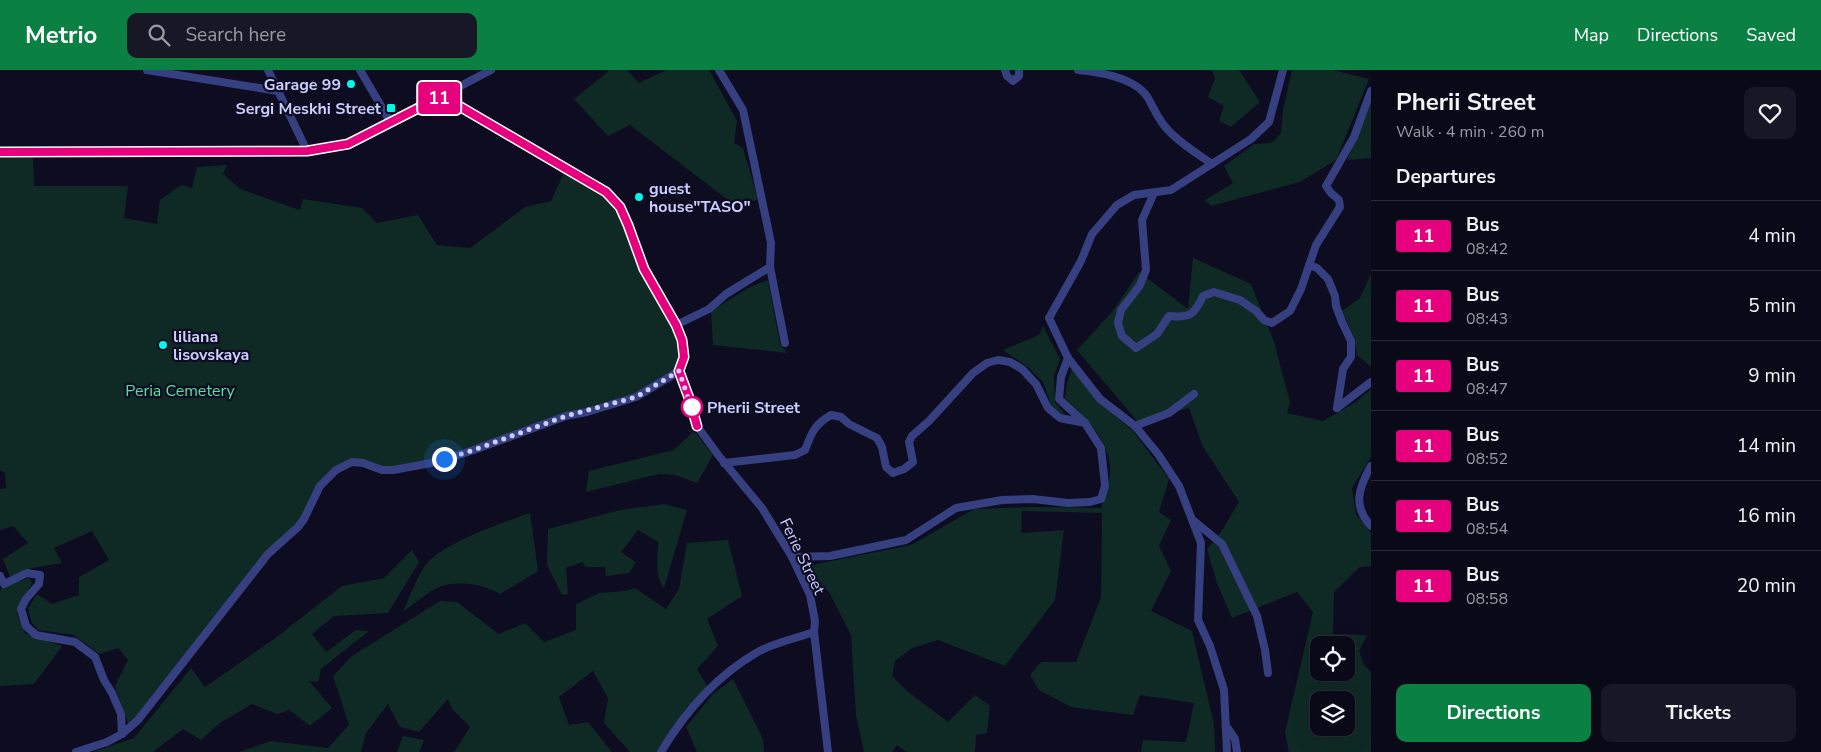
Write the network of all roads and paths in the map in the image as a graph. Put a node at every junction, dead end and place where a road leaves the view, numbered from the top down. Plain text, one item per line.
1 (147, 70) edge
2 (268, 70) edge
3 (360, 70) edge
4 (491, 70) edge
5 (719, 70) edge
6 (1005, 70) edge
7 (1019, 70) edge
8 (1078, 70) edge
9 (1283, 70) edge
10 (1371, 90) edge
11 (278, 91) junction
12 (442, 96) junction
13 (391, 123) junction
14 (307, 151) junction
15 (0, 152) edge
16 (1212, 164) junction
17 (1154, 192) junction
18 (1309, 265) junction
19 (770, 267) junction
20 (676, 325) junction
21 (785, 343) dead end
22 (1068, 358) junction
23 (679, 371) junction
24 (1371, 382) edge
25 (1194, 394) dead end
26 (1085, 423) junction
27 (1136, 426) junction
28 (724, 463) junction
29 (1371, 466) edge
30 (1192, 520) junction
31 (1371, 526) edge
32 (792, 558) junction
33 (0, 576) edge
34 (814, 632) junction
35 (1268, 673) dead end
36 (1226, 726) junction
37 (122, 734) junction
38 (76, 752) edge
39 (661, 752) edge
40 (828, 752) edge
41 (1228, 752) edge
42 (1237, 752) edge

1 - 11 street
2 - 11 street
3 - 13 street
4 - 12 street
5 - 19 street
6 - 7 street
8 - 16 street
9 - 16 street
10 - 18 street
11 - 14 street
12 - 13 street
12 - 20 street
13 - 14 street
14 - 15 street
16 - 17 street
17 - 18 street
17 - 22 street
18 - 24 street
19 - 20 street
19 - 21 street
20 - 23 street
22 - 26 street
22 - 27 street
23 - 28 street, Ferie Street
23 - 37 street
25 - 27 street
26 - 28 street
26 - 32 street
27 - 30 street
28 - 32 street, Ferie Street
29 - 31 street
30 - 35 street
30 - 36 street
32 - 34 street, Ferie Street
33 - 37 street
34 - 39 street
34 - 40 street, Ferie Street
36 - 41 street
36 - 42 street
37 - 38 street

